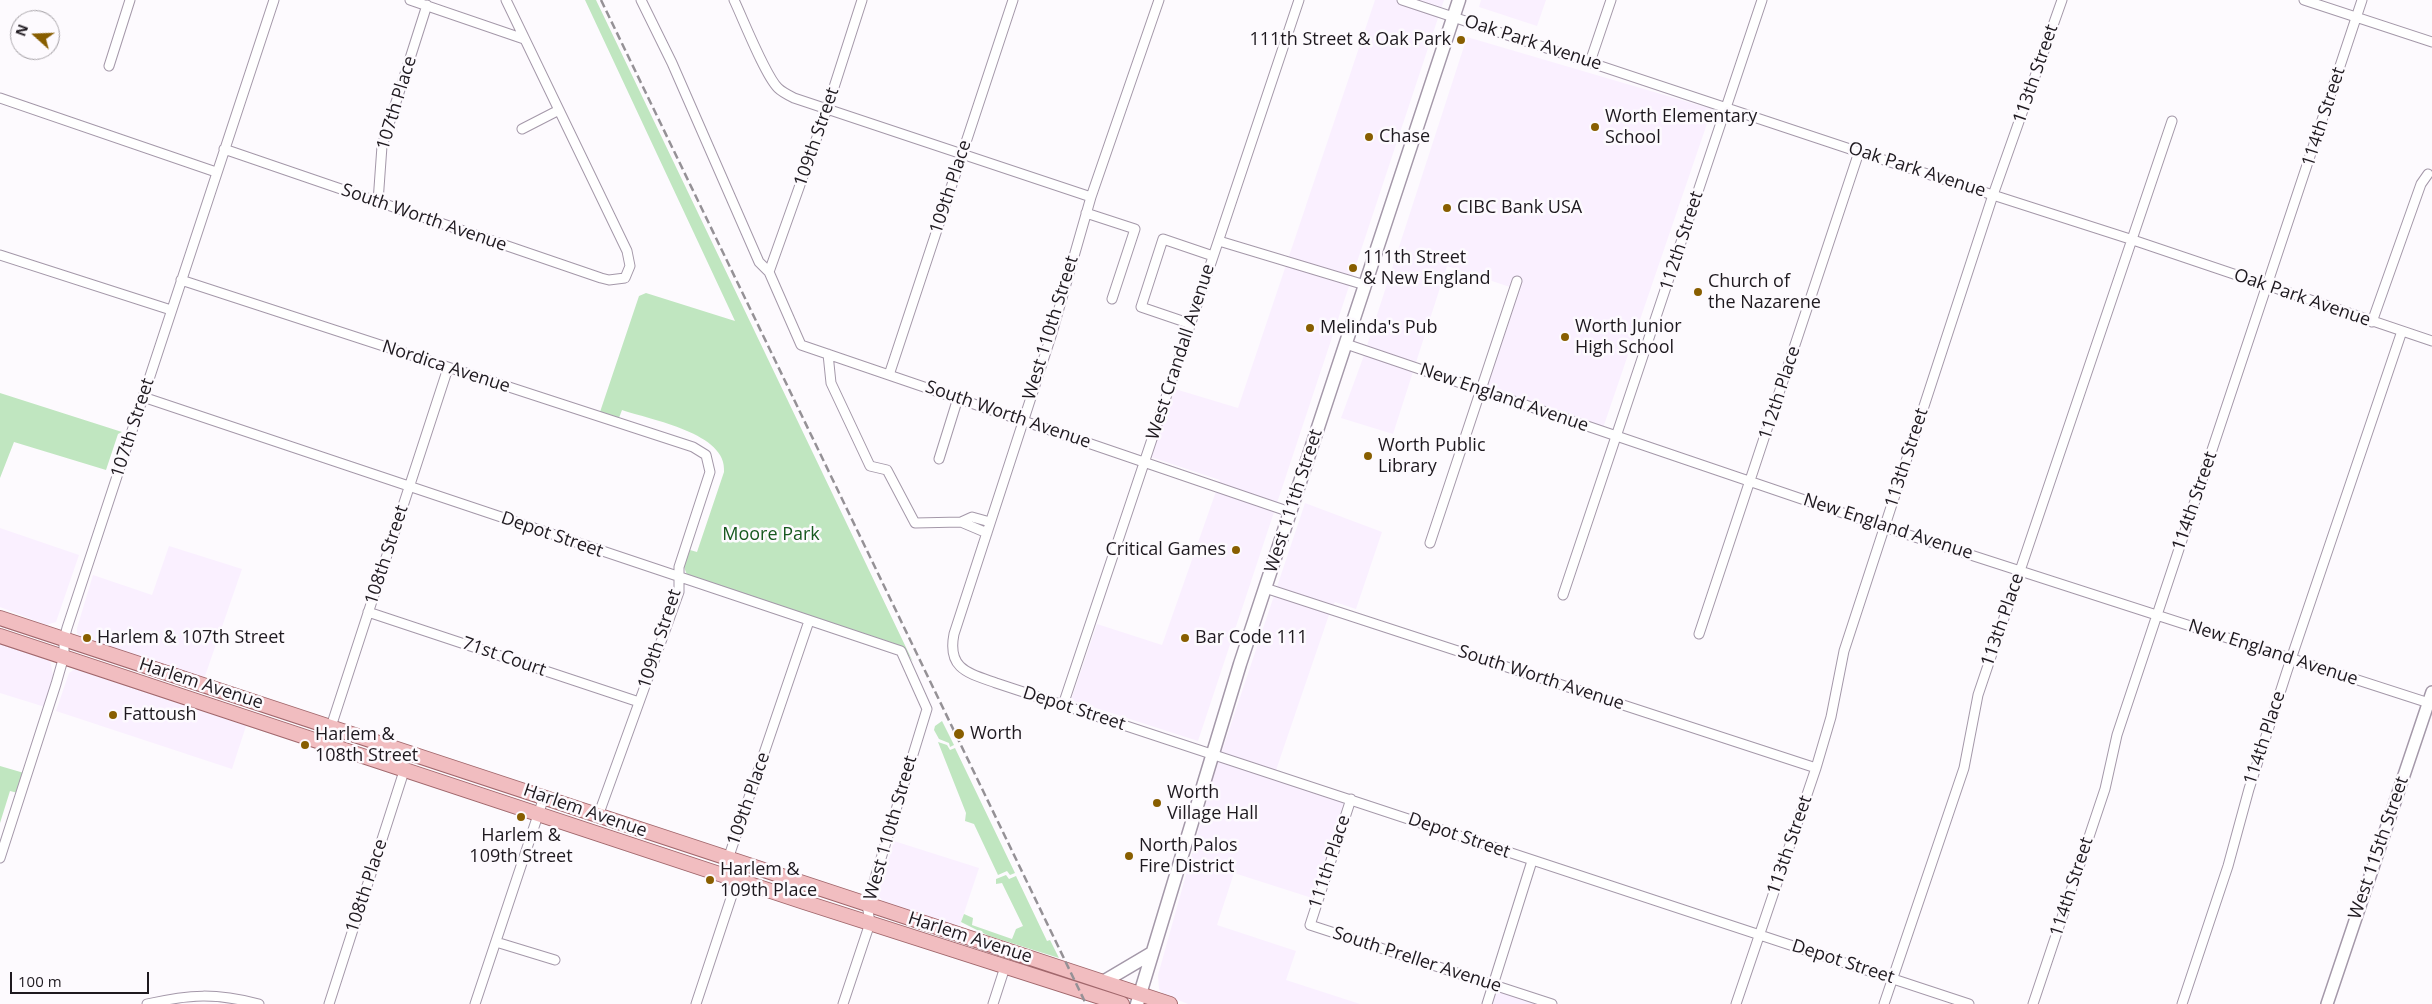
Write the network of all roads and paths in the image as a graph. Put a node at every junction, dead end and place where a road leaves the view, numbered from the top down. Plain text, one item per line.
1 (130, 0) edge
2 (273, 0) edge
3 (410, 0) edge
4 (506, 0) edge
5 (641, 0) edge
6 (734, 0) edge
7 (862, 0) edge
8 (1013, 0) edge
9 (1159, 0) edge
10 (1299, 0) edge
11 (1402, 0) edge
12 (1459, 0) edge
13 (1611, 0) edge
14 (1762, 0) edge
15 (2062, 0) edge
16 (2304, 0) edge
17 (2362, 0) edge
18 (427, 6) junction
19 (1453, 17) junction
20 (2356, 18) junction
21 (524, 39) junction
22 (2432, 42) edge
23 (1590, 62) junction
24 (109, 66) dead end
25 (0, 98) edge
26 (1727, 107) junction
27 (827, 109) junction
28 (559, 110) junction
29 (2172, 121) dead end
30 (522, 129) dead end
31 (224, 149) junction
32 (1859, 152) junction
33 (962, 154) junction
34 (216, 172) junction
35 (2428, 174) dead end
36 (1994, 195) junction
37 (1091, 197) junction
38 (378, 202) junction
39 (1086, 213) junction
40 (2133, 240) junction
41 (1219, 241) junction
42 (0, 255) edge
43 (1213, 256) junction
44 (769, 272) junction
45 (181, 280) junction
46 (1517, 281) dead end
47 (1365, 286) junction
48 (2268, 286) junction
49 (1112, 299) dead end
50 (171, 310) junction
51 (2372, 322) junction
52 (1191, 324) junction
53 (2402, 332) junction
54 (2432, 341) edge
55 (1346, 344) junction
56 (828, 354) junction
57 (448, 368) junction
58 (889, 375) junction
59 (1480, 390) junction
60 (143, 397) junction
61 (958, 398) junction
62 (1023, 420) junction
63 (1617, 437) junction
64 (708, 459) joint
65 (939, 459) dead end
66 (1145, 462) junction
67 (1750, 482) junction
68 (410, 485) junction
69 (1290, 512) junction
70 (961, 522) junction
71 (990, 522) junction
72 (1884, 527) junction
73 (987, 533) junction
74 (1430, 542) dead end
75 (2020, 571) junction
76 (679, 578) junction
77 (1265, 588) junction
78 (1564, 595) dead end
79 (368, 612) junction
80 (2156, 615) junction
81 (0, 618) edge
82 (809, 621) junction
83 (1699, 634) dead end
84 (0, 636) edge
85 (64, 639) junction
86 (64, 656) junction
87 (954, 659) joint
88 (2292, 659) junction
89 (2431, 700) edge
90 (639, 702) junction
91 (1063, 705) junction
92 (927, 709) joint
93 (331, 727) junction
94 (326, 742) junction
95 (1212, 753) junction
96 (405, 768) junction
97 (1816, 768) junction
98 (544, 798) junction
99 (1350, 799) junction
100 (539, 813) junction
101 (598, 816) junction
102 (0, 858) edge
103 (728, 859) junction
104 (1532, 861) junction
105 (738, 880) junction
106 (866, 904) junction
107 (870, 923) junction
108 (1310, 925) joint
109 (1759, 935) junction
110 (496, 942) junction
111 (1152, 953) junction
112 (555, 960) dead end
113 (1005, 967) junction
114 (1893, 979) junction
115 (1103, 982) junction
116 (1493, 984) junction
117 (1138, 999) edge
118 (150, 1004) edge
119 (259, 1004) edge
120 (329, 1004) edge
121 (475, 1004) edge
122 (696, 1004) edge
123 (843, 1004) edge
124 (992, 1004) edge
125 (1122, 1004) edge
126 (1170, 1004) edge
127 (1487, 1004) edge
128 (1552, 1004) edge
129 (1736, 1004) edge
130 (1884, 1004) edge
131 (1969, 1004) edge
132 (2033, 1004) edge
133 (2182, 1004) edge
134 (2327, 1004) edge

1 - 24 street
2 - 31 street, 107th Street
3 - 18 street
4 - 21 street
5 - 44 street, South Worth Avenue
6 - 27 street
7 - 27 street, 109th Street
8 - 33 street, 109th Place
9 - 37 street, West 110th Street
10 - 41 street, West Crandall Avenue
11 - 19 street, Oak Park Avenue
12 - 19 main road, West 111th Street
13 - 23 street
14 - 26 street, 112th Street
15 - 36 street, 113th Street
16 - 20 street
17 - 20 street, 114th Street
18 - 21 street
18 - 38 street, 107th Place
19 - 23 street, Oak Park Avenue
19 - 47 main road, West 111th Street
20 - 22 street
20 - 48 street, 114th Street
21 - 28 street
23 - 26 street, Oak Park Avenue
25 - 34 street
26 - 32 street, Oak Park Avenue
26 - 63 street, 112th Street
27 - 33 street
27 - 44 street, 109th Street
28 - 30 street
28 - 38 street, South Worth Avenue
29 - 40 street, 113th Place
31 - 34 street, 107th Street
31 - 38 street, South Worth Avenue
32 - 36 street, Oak Park Avenue
32 - 67 street, 112th Place
33 - 37 street
33 - 58 street, 109th Place
34 - 45 street, 107th Street
35 - 51 street
36 - 40 street, Oak Park Avenue
36 - 72 street, 113th Street
37 - 39 street, West 110th Street
39 - 49 street
39 - 62 street, West 110th Street
40 - 48 street, Oak Park Avenue
40 - 75 street, 113th Place
41 - 43 street, West Crandall Avenue
41 - 47 street
42 - 50 street
43 - 52 street, West Crandall Avenue
43 - 52 street
44 - 56 street, South Worth Avenue
45 - 50 street, 107th Street
45 - 57 street, Nordica Avenue
46 - 59 street
47 - 55 main road, West 111th Street
48 - 51 street, Oak Park Avenue
48 - 80 street, 114th Street
50 - 60 street, 107th Street
51 - 53 street, Oak Park Avenue
52 - 66 street, West Crandall Avenue
53 - 54 street, Oak Park Avenue
53 - 88 street, 114th Place
55 - 59 street, New England Avenue
55 - 69 main road, West 111th Street
56 - 58 street, South Worth Avenue
56 - 70 street
57 - 64 street, Nordica Avenue
57 - 68 street, 108th Street
58 - 61 street, South Worth Avenue
59 - 63 street, New England Avenue
59 - 74 street
60 - 68 street, Depot Street
60 - 85 street, 107th Street
61 - 62 street, South Worth Avenue
61 - 65 street
62 - 66 street, South Worth Avenue
62 - 71 street, West 110th Street
63 - 67 street, New England Avenue
63 - 78 street, 112th Street
64 - 76 street, 109th Street
66 - 69 street, South Worth Avenue
66 - 91 street, West Crandall Avenue
67 - 72 street, New England Avenue
67 - 83 street, 112th Place
68 - 76 street, Depot Street
68 - 79 street, 108th Street
69 - 77 main road, West 111th Street
70 - 71 street
70 - 73 street
71 - 73 street, West 110th Street
72 - 75 street, New England Avenue
72 - 97 street, 113th Street
73 - 87 street, West 110th Street
75 - 80 street, New England Avenue
75 - 114 street, 113th Place
76 - 82 street, Depot Street
76 - 90 street, 109th Street
77 - 95 main road, West 111th Street
77 - 97 street, South Worth Avenue
79 - 90 street, 71st Court
79 - 93 street, 108th Street
80 - 88 street, New England Avenue
80 - 132 street, 114th Street
81 - 85 main road, Harlem Avenue
82 - 92 street, Depot Street
82 - 103 street, 109th Place
84 - 86 main road, Harlem Avenue
85 - 86 street, 107th Street
85 - 93 main road, Harlem Avenue
86 - 94 main road, Harlem Avenue
86 - 102 street, 107th Street
87 - 91 street, Depot Street
88 - 89 street, New England Avenue
88 - 133 street, 114th Place
89 - 134 street, West 115th Street
90 - 101 street, 109th Street
91 - 95 street, Depot Street
92 - 106 street, West 110th Street
93 - 94 street, 108th Street
93 - 98 main road, Harlem Avenue
94 - 96 main road, Harlem Avenue
95 - 99 street, Depot Street
95 - 111 main road, West 111th Street
96 - 100 main road, Harlem Avenue
96 - 120 street, 108th Place
97 - 109 street, 113th Street
98 - 100 street
98 - 101 main road, Harlem Avenue
99 - 104 street, Depot Street
99 - 108 street, 111th Place
100 - 105 main road, Harlem Avenue
100 - 110 street
101 - 103 main road, Harlem Avenue
103 - 105 street, 109th Place
103 - 106 main road, Harlem Avenue
104 - 109 street, Depot Street
104 - 116 street
105 - 107 main road, Harlem Avenue
105 - 122 street
106 - 107 street, West 110th Street
106 - 115 main road, Harlem Avenue
107 - 113 main road, Harlem Avenue
107 - 123 street, West 110th Street
108 - 116 street, South Preller Avenue
109 - 114 street, Depot Street
109 - 129 street, 113th Street
110 - 112 street
110 - 121 street
111 - 115 main road
111 - 117 main road, West 111th Street
113 - 124 street
113 - 125 main road, Harlem Avenue
114 - 130 street, 113th Place
114 - 131 street, Depot Street
115 - 117 main road, Harlem Avenue
116 - 127 street
116 - 128 street, South Preller Avenue
117 - 126 main road, Harlem Avenue
118 - 119 street

